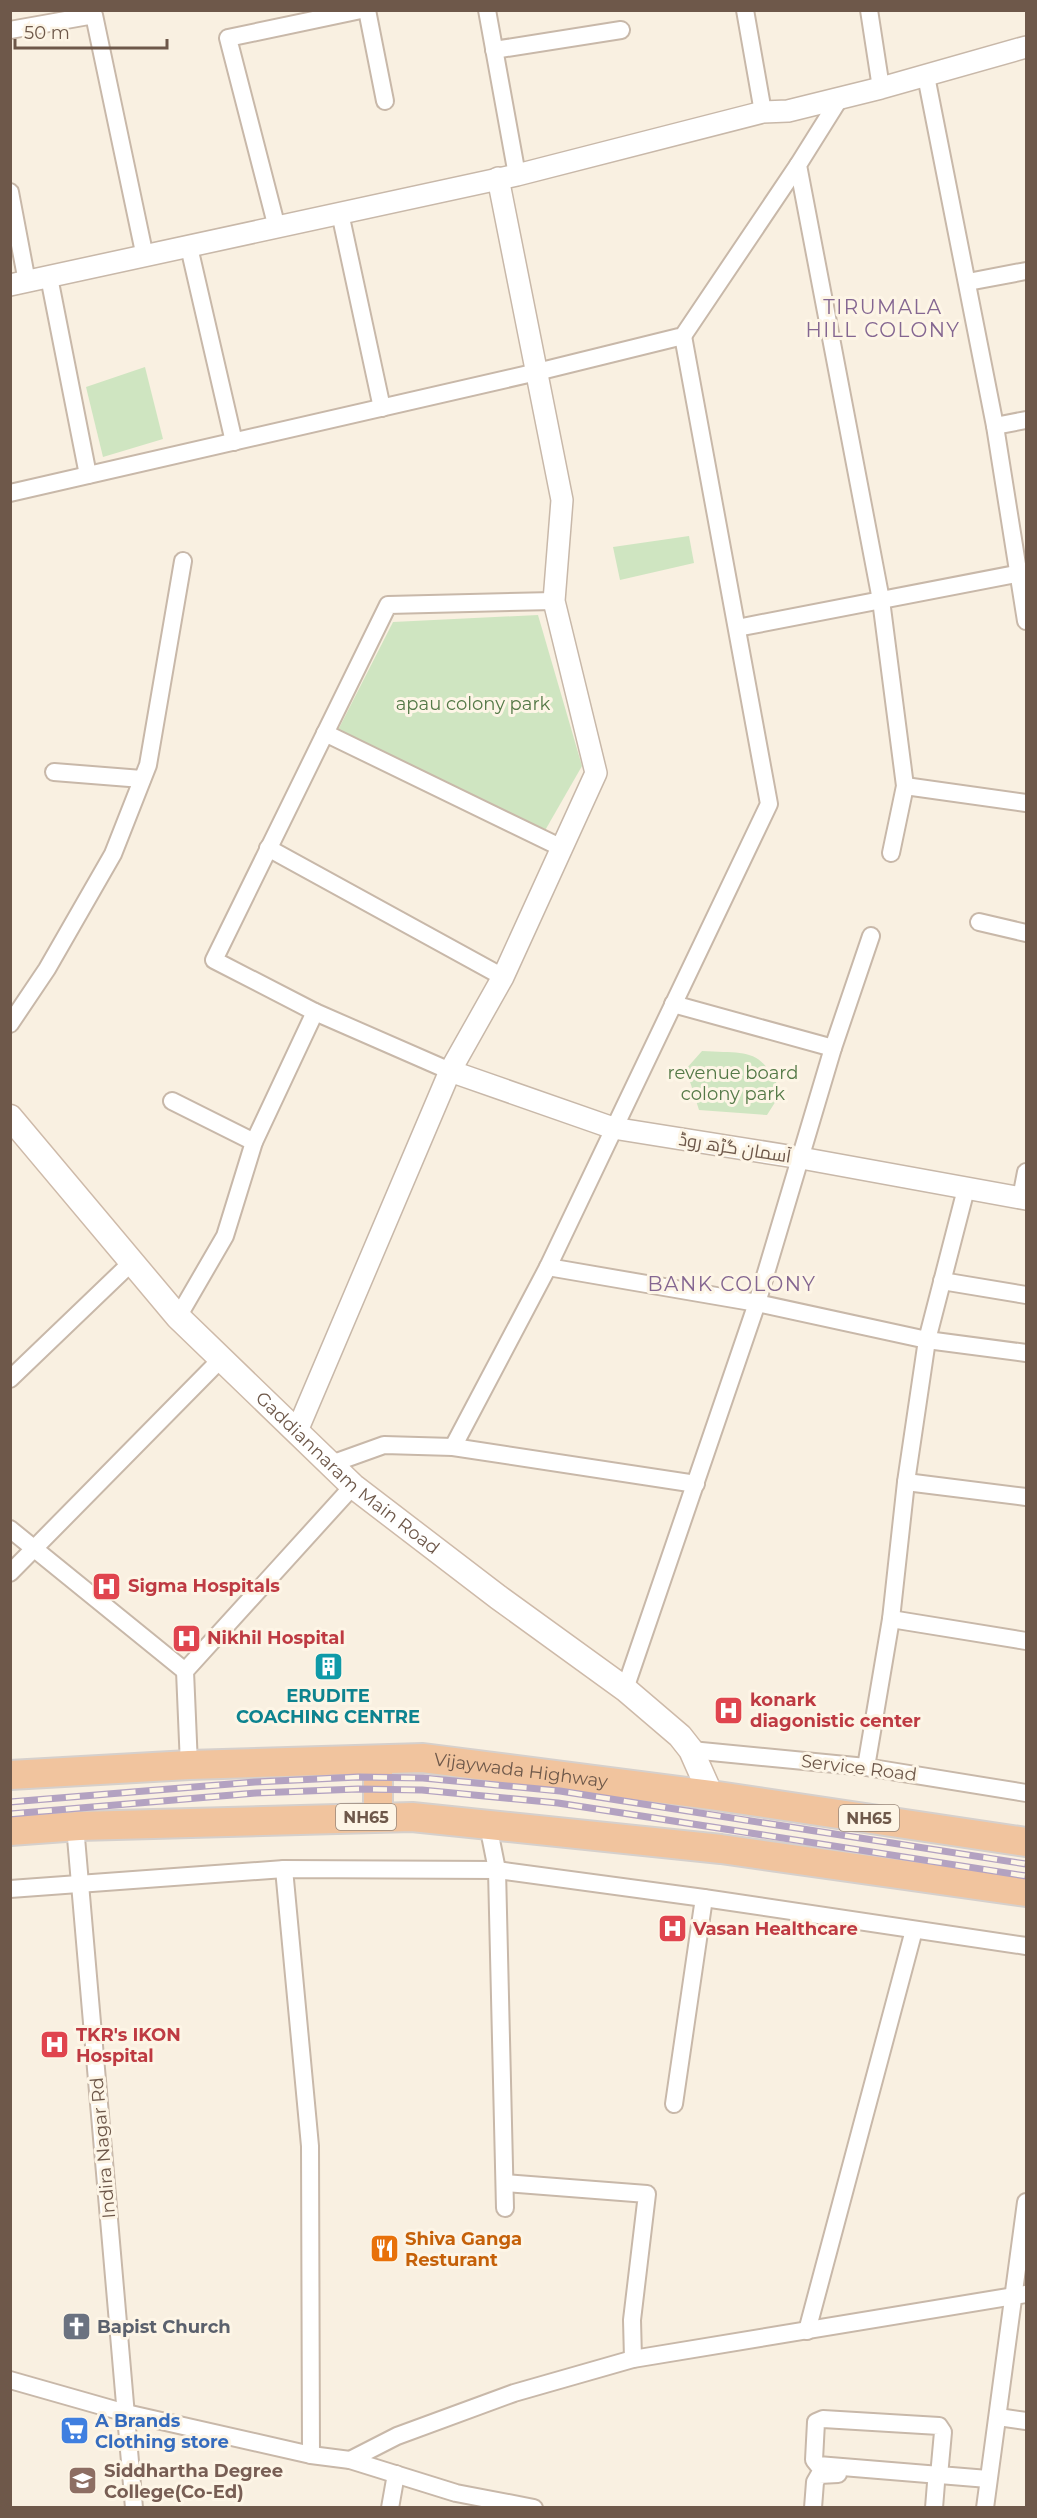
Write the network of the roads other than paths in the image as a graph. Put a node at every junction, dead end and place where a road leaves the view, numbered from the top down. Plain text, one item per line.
1 (361, 10) edge
2 (367, 10) edge
3 (487, 10) edge
4 (745, 10) edge
5 (869, 10) edge
6 (10, 30) edge
7 (621, 30) dead end
8 (1026, 47) edge
9 (494, 50) junction
10 (926, 76) junction
11 (881, 88) junction
12 (840, 98) junction
13 (385, 101) dead end
14 (763, 112) junction
15 (798, 165) junction
16 (508, 176) junction
17 (10, 192) edge
18 (340, 213) junction
19 (277, 228) junction
20 (189, 247) junction
21 (145, 256) junction
22 (1026, 271) edge
23 (49, 278) junction
24 (968, 282) junction
25 (19, 284) edge
26 (683, 336) junction
27 (537, 372) junction
28 (382, 408) junction
29 (1026, 420) edge
30 (995, 426) junction
31 (234, 442) junction
32 (88, 475) junction
33 (10, 493) edge
34 (183, 561) dead end
35 (1023, 572) edge
36 (881, 600) junction
37 (554, 601) junction
38 (1026, 621) edge
39 (736, 628) junction
40 (325, 733) junction
41 (54, 772) dead end
42 (142, 779) junction
43 (905, 786) junction
44 (1026, 803) edge
45 (562, 848) junction
46 (268, 849) junction
47 (891, 853) dead end
48 (979, 922) dead end
49 (1026, 933) edge
50 (871, 936) dead end
51 (503, 977) junction
52 (673, 1004) junction
53 (315, 1012) junction
54 (10, 1024) edge
55 (833, 1048) junction
56 (450, 1071) junction
57 (172, 1101) dead end
58 (10, 1117) edge
59 (614, 1128) junction
60 (254, 1142) junction
61 (801, 1158) junction
62 (1026, 1172) edge
63 (966, 1189) junction
64 (1024, 1198) edge
65 (132, 1262) junction
66 (549, 1267) junction
67 (942, 1281) junction
68 (1026, 1295) edge
69 (757, 1303) junction
70 (178, 1317) junction
71 (927, 1340) junction
72 (1026, 1353) edge
73 (222, 1358) junction
74 (10, 1379) edge
75 (297, 1431) junction
76 (453, 1447) junction
77 (330, 1464) junction
78 (906, 1482) junction
79 (696, 1484) junction
80 (353, 1486) junction
81 (1026, 1497) edge
82 (10, 1529) edge
83 (33, 1549) junction
84 (10, 1573) edge
85 (891, 1619) junction
86 (1026, 1641) edge
87 (185, 1671) junction
88 (624, 1689) junction
89 (690, 1750) junction
90 (378, 1761) junction
91 (189, 1765) junction
92 (866, 1767) junction
93 (10, 1775) edge
94 (1026, 1793) edge
95 (711, 1795) junction
96 (378, 1816) junction
97 (488, 1825) junction
98 (75, 1826) junction
99 (10, 1831) edge
100 (1026, 1842) edge
101 (284, 1869) junction
102 (497, 1870) junction
103 (81, 1884) junction
104 (10, 1889) edge
105 (1026, 1893) edge
106 (704, 1898) junction
107 (914, 1930) junction
108 (1026, 1946) edge
109 (674, 2104) dead end
110 (506, 2183) junction
111 (1026, 2202) edge
112 (505, 2208) dead end
113 (1020, 2295) edge
114 (807, 2331) junction
115 (633, 2359) junction
116 (10, 2380) edge
117 (126, 2413) junction
118 (998, 2417) junction
119 (1026, 2421) edge
120 (312, 2455) junction
121 (350, 2460) junction
122 (396, 2474) junction
123 (938, 2479) junction
124 (987, 2484) junction
125 (134, 2508) edge
126 (390, 2508) edge
127 (534, 2508) edge
128 (813, 2508) edge
129 (934, 2508) edge
130 (985, 2508) edge

1 - 19 street
2 - 13 street
3 - 9 street
4 - 14 street
5 - 11 street
6 - 21 street
7 - 9 street
8 - 10 street
9 - 16 street
10 - 11 street
10 - 24 street
11 - 12 street
12 - 14 street
12 - 15 street
14 - 16 street
15 - 26 street
15 - 36 street
16 - 18 street
16 - 27 street
17 - 25 street
18 - 19 street
18 - 28 street
19 - 20 street
20 - 21 street
20 - 31 street
21 - 23 street
22 - 24 street
23 - 25 street
23 - 32 street
24 - 30 street
26 - 27 street
26 - 39 street
27 - 28 street
27 - 37 street
28 - 31 street
29 - 30 street
30 - 35 street
31 - 32 street
32 - 33 street
34 - 42 street
35 - 36 street
35 - 38 street
36 - 39 street
36 - 43 street
37 - 40 street
37 - 45 street
39 - 52 street
40 - 45 street
40 - 46 street
41 - 42 street
42 - 54 street
43 - 44 street
43 - 47 street
45 - 51 street
46 - 51 street
46 - 53 street
48 - 49 street
50 - 55 street
51 - 56 street
52 - 55 street
52 - 59 street
53 - 56 street
53 - 60 street
55 - 61 street
56 - 59 street, آسمان گڑھ روڈ
56 - 75 street
57 - 60 street
58 - 65 main road, Gaddiannaram Main Road
59 - 61 street, آسمان گڑھ روڈ
59 - 66 street
60 - 70 street
61 - 63 street, آسمان گڑھ روڈ
61 - 69 street
62 - 64 street
63 - 64 street, آسمان گڑھ روڈ
63 - 67 street
65 - 70 main road, Gaddiannaram Main Road
65 - 74 street
66 - 69 street
66 - 76 street
67 - 68 street
67 - 71 street
69 - 71 street
69 - 79 street
70 - 73 main road, Gaddiannaram Main Road
71 - 72 street
71 - 78 street
73 - 75 main road, Gaddiannaram Main Road
73 - 83 street
75 - 77 main road, Gaddiannaram Main Road
76 - 77 street
76 - 79 street
77 - 80 main road, Gaddiannaram Main Road
78 - 81 street
78 - 85 street
79 - 88 street
80 - 87 street
80 - 88 main road, Gaddiannaram Main Road
82 - 83 street
83 - 84 street
83 - 87 street
85 - 86 street
85 - 92 street
87 - 91 street
88 - 89 main road, Gaddiannaram Main Road
89 - 92 street, Service Road
89 - 95 main road, Gaddiannaram Main Road
90 - 91 highway, Vijaywada Highway / NH65
90 - 95 highway, Vijaywada Highway / NH65
90 - 96 highway
91 - 93 highway, Vijaywada Highway / NH65
92 - 94 street, Service Road
95 - 100 highway, Vijaywada Highway / NH65
96 - 97 highway, NH65
96 - 98 highway, NH65
97 - 102 street
97 - 105 highway, NH65
98 - 99 highway, NH65
98 - 103 street, Indira Nagar Rd
101 - 102 street
101 - 103 street
101 - 120 street
102 - 106 street
102 - 110 street
103 - 104 street
103 - 117 street, Indira Nagar Rd
106 - 107 street
106 - 109 street
107 - 108 street
107 - 114 street
110 - 112 street
110 - 115 street
111 - 113 street
113 - 114 street
113 - 118 street
114 - 115 street
115 - 121 street
116 - 117 street
117 - 120 street
117 - 125 street, Indira Nagar Rd
118 - 119 street
118 - 124 street
120 - 121 street
121 - 122 street
122 - 126 street
122 - 127 street
123 - 123 street
123 - 124 street
123 - 128 street
123 - 129 street
124 - 130 street

